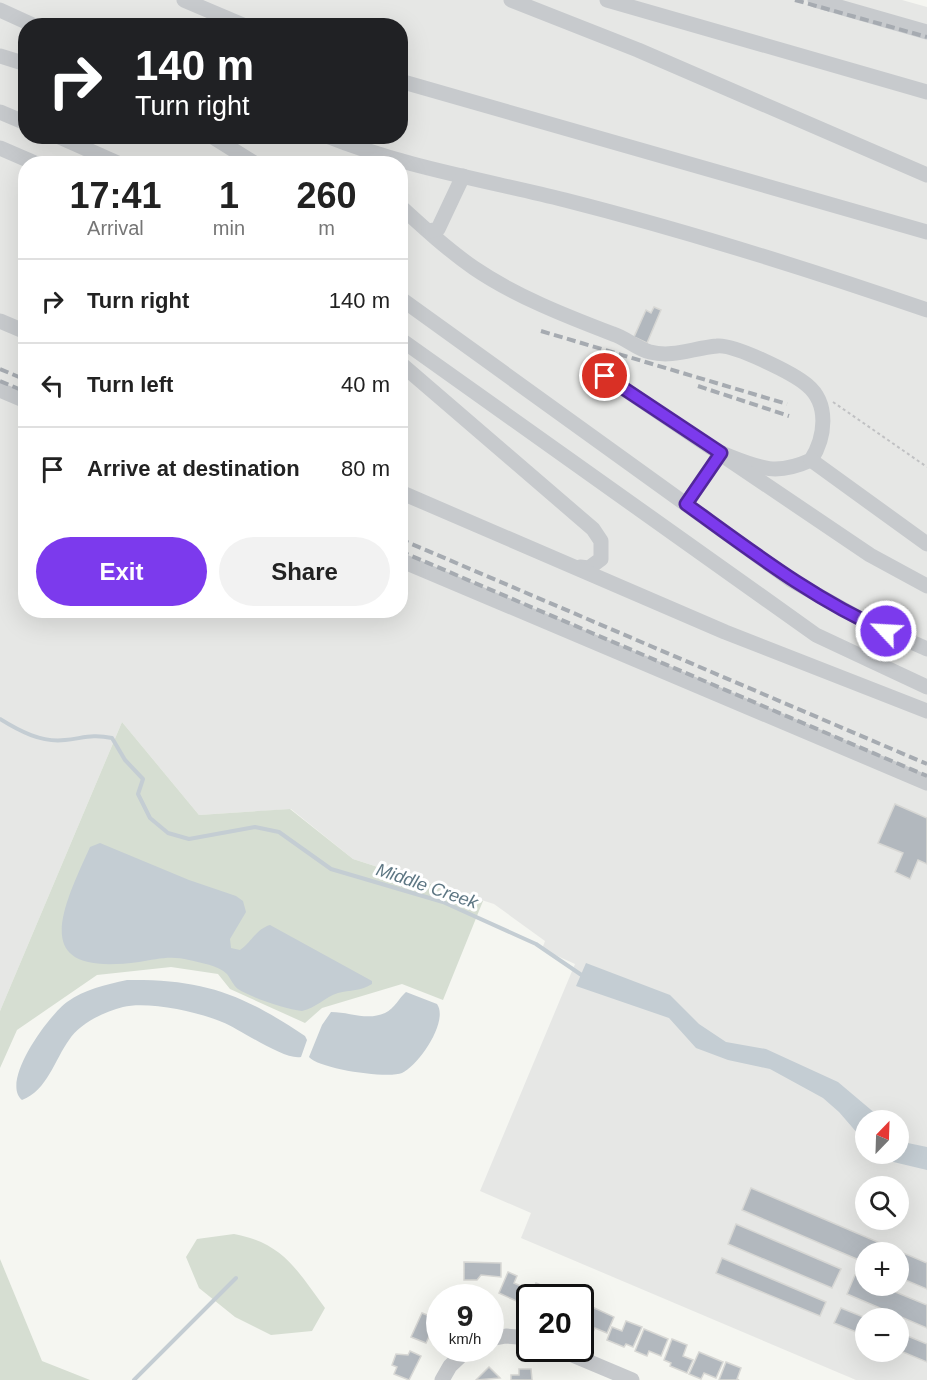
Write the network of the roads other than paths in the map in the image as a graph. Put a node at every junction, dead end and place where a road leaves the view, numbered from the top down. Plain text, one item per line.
1 (184, 0) edge
2 (511, 0) edge
3 (607, 0) edge
4 (815, 0) edge
5 (0, 10) edge
6 (18, 18) edge
7 (226, 18) edge
8 (927, 32) edge
9 (0, 56) edge
10 (18, 62) edge
11 (408, 83) edge
12 (927, 92) edge
13 (0, 112) edge
14 (18, 120) edge
15 (75, 144) edge
16 (224, 144) edge
17 (350, 144) edge
18 (0, 148) edge
19 (18, 156) edge
20 (102, 156) edge
21 (243, 156) edge
22 (385, 156) edge
23 (408, 163) edge
24 (927, 175) edge
25 (463, 176) junction
26 (408, 214) edge
27 (429, 231) junction
28 (927, 232) edge
29 (408, 304) edge
30 (927, 310) edge
31 (0, 321) edge
32 (18, 329) edge
33 (408, 345) edge
34 (408, 370) edge
35 (605, 376) dead end
36 (0, 390) edge
37 (18, 398) edge
38 (721, 453) junction
39 (811, 460) junction
40 (408, 495) edge
41 (686, 504) junction
42 (927, 544) edge
43 (408, 563) edge
44 (577, 567) junction
45 (927, 586) edge
46 (927, 649) edge
47 (927, 687) edge
48 (927, 711) edge
49 (927, 783) edge
50 (453, 1362) edge
51 (589, 1362) edge
52 (441, 1380) edge
53 (632, 1380) edge

1 - 7 street
2 - 24 street
3 - 12 street
4 - 8 street
5 - 6 street
9 - 10 street
11 - 28 street
13 - 14 street
15 - 20 street
16 - 21 street
17 - 22 street
18 - 19 street
23 - 25 street
25 - 27 street
25 - 30 street
26 - 27 street
27 - 39 street
29 - 41 street
31 - 32 street
33 - 47 street
34 - 44 street
35 - 38 street
36 - 37 street
38 - 39 street
38 - 41 street
38 - 45 street
39 - 42 street
40 - 44 street
41 - 46 street
43 - 49 street
44 - 48 street
50 - 52 street
51 - 53 street

